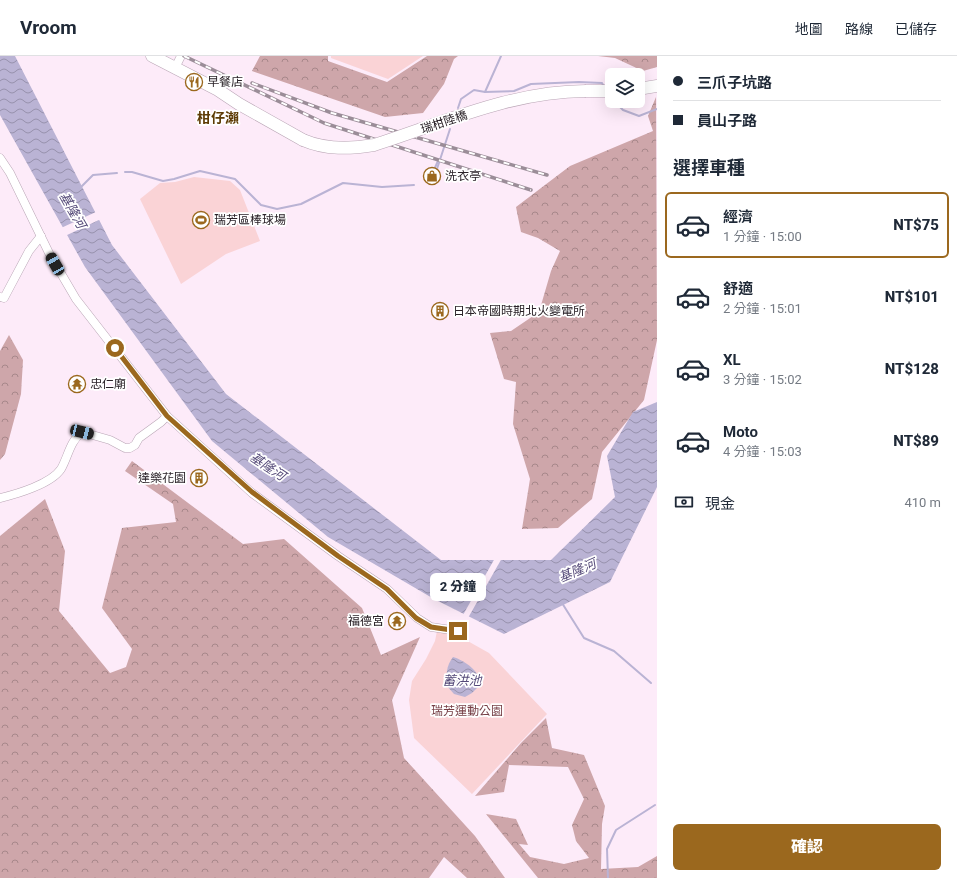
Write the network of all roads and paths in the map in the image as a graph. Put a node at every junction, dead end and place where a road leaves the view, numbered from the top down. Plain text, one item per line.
1 (152, 56) edge
2 (181, 56) edge
3 (175, 68) junction
4 (657, 86) edge
5 (645, 87) edge
6 (218, 90) junction
7 (605, 91) edge
8 (435, 120) dead end
9 (440, 130) dead end
10 (0, 158) edge
11 (41, 236) junction
12 (0, 297) edge
13 (167, 416) junction
14 (0, 498) edge
15 (458, 631) dead end

1 - 3 main road, 瑞柑陸橋
2 - 3 street
3 - 6 main road, 瑞柑陸橋
4 - 5 main road
6 - 6 street
6 - 7 main road, 瑞柑陸橋, bridge
8 - 9 street
10 - 11 street
11 - 12 street
11 - 13 street
13 - 14 street
13 - 15 street

